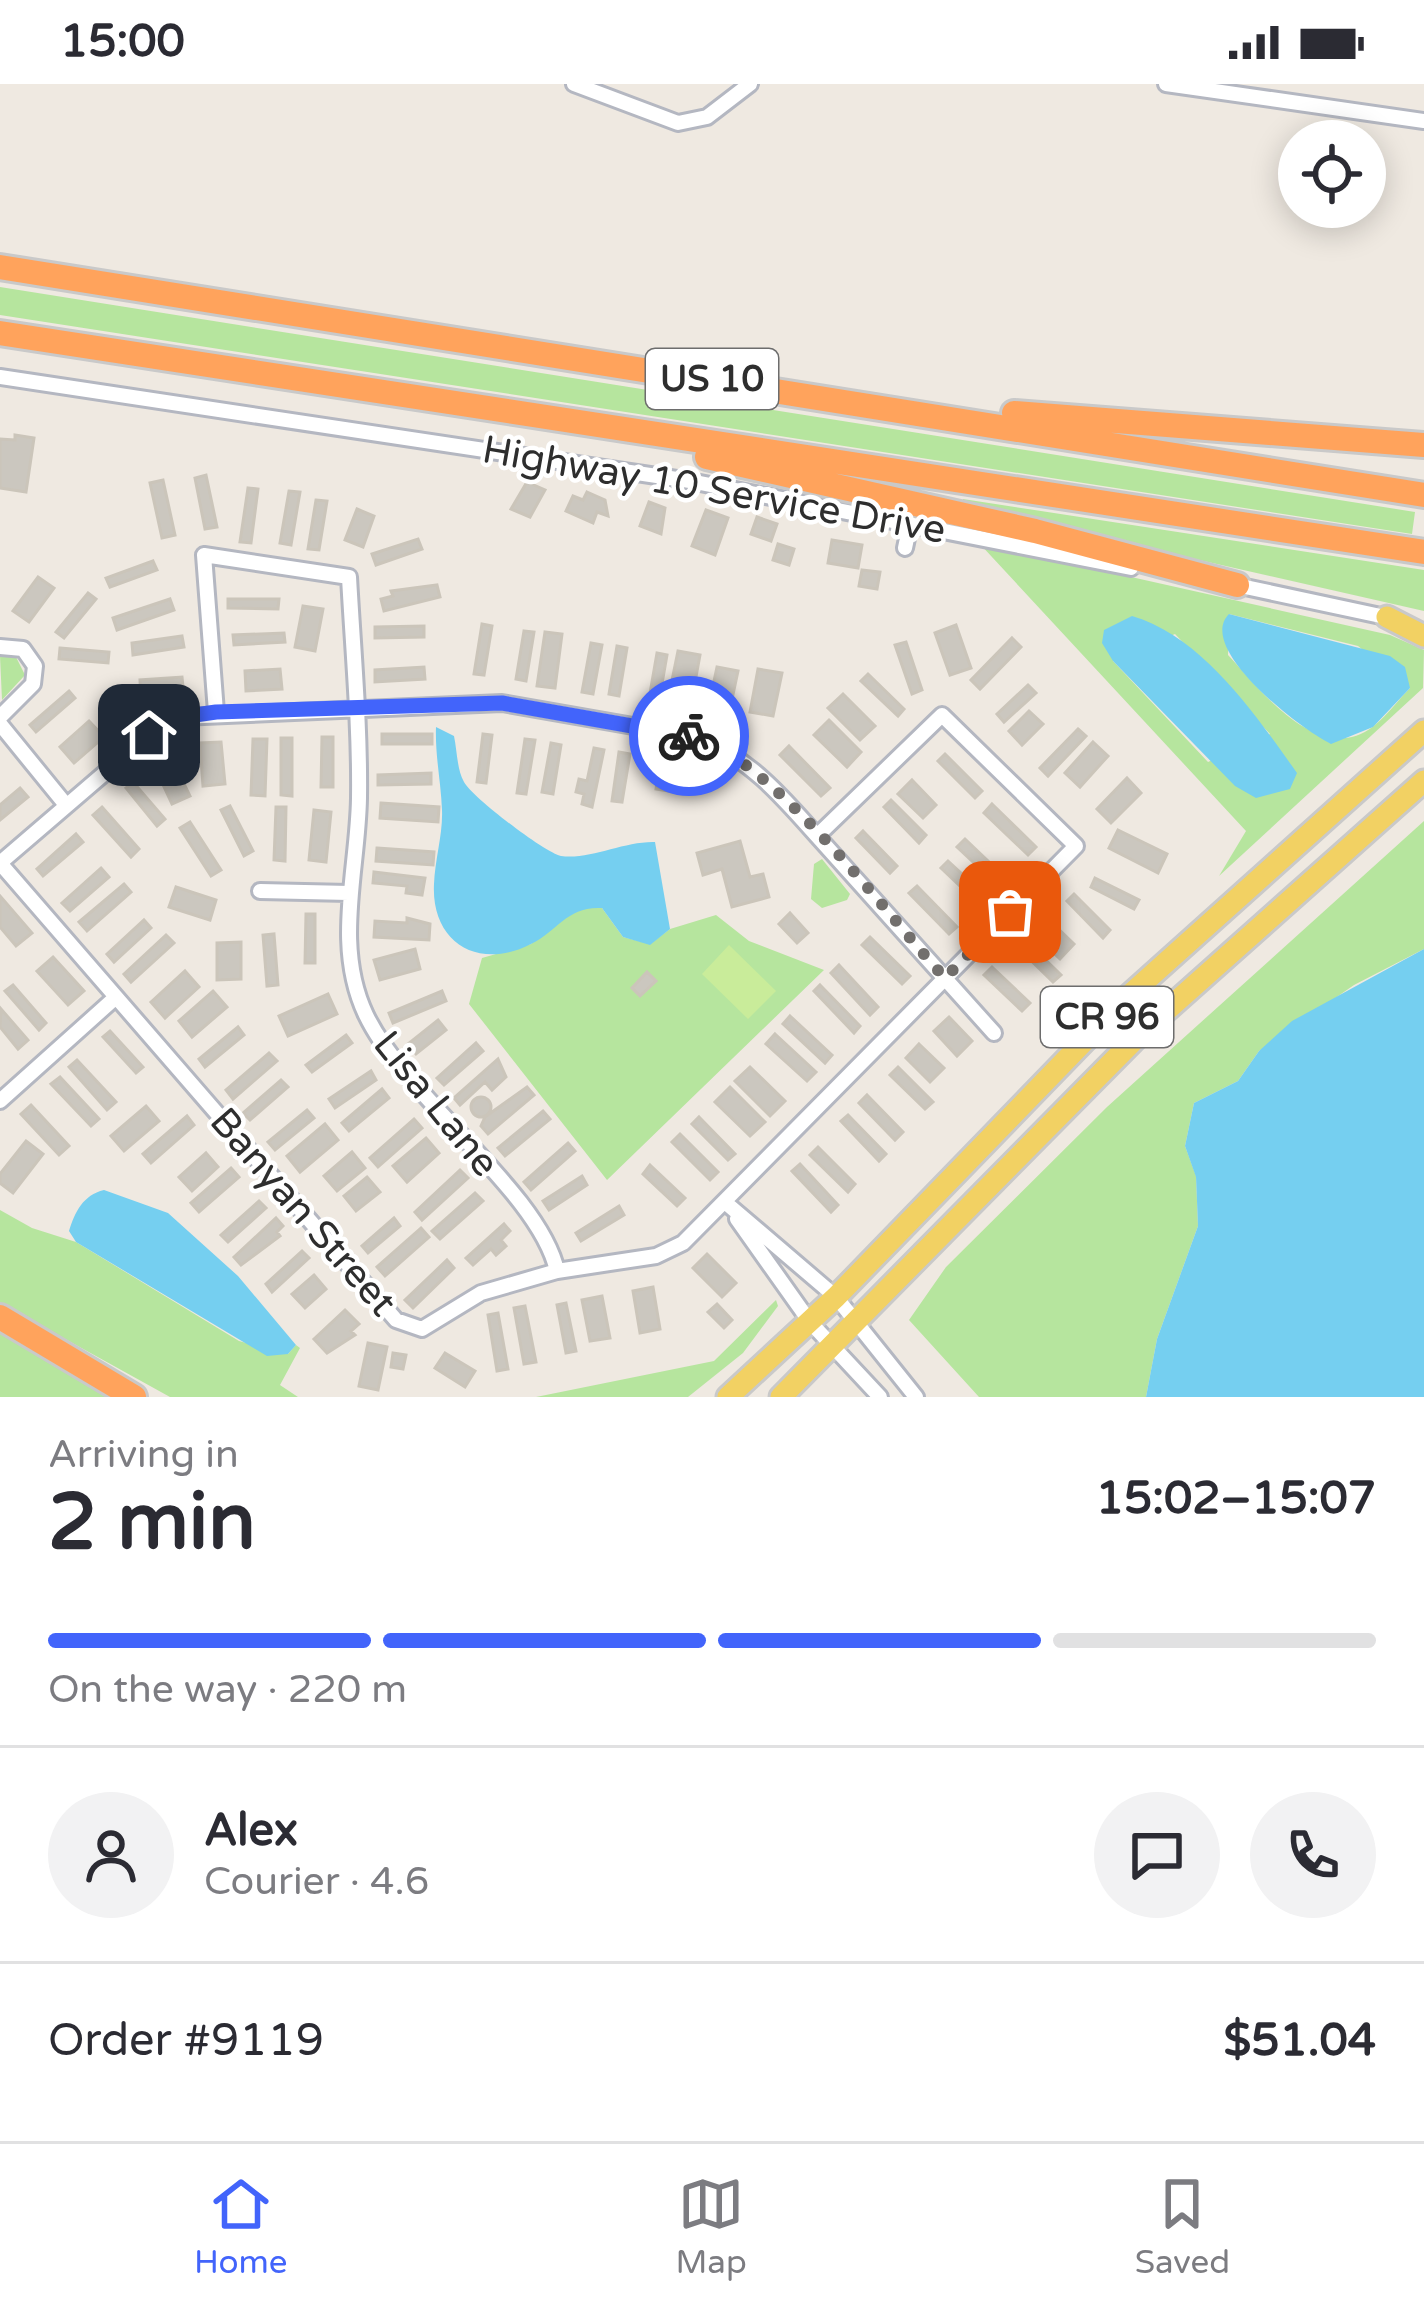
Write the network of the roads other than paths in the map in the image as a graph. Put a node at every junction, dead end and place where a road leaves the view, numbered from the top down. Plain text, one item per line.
1 (574, 84) edge
2 (750, 84) edge
3 (1166, 84) edge
4 (1424, 121) edge
5 (0, 267) edge
6 (0, 333) edge
7 (0, 377) edge
8 (876, 405) junction
9 (571, 422) junction
10 (1424, 445) edge
11 (1424, 495) edge
12 (910, 524) junction
13 (905, 548) dead end
14 (1424, 552) edge
15 (1237, 585) junction
16 (1388, 617) junction
17 (1424, 626) edge
18 (1424, 636) edge
19 (0, 647) edge
20 (356, 708) junction
21 (216, 712) junction
22 (0, 720) edge
23 (1421, 733) edge
24 (1424, 781) edge
25 (66, 805) junction
26 (817, 836) junction
27 (0, 863) edge
28 (260, 891) dead end
29 (349, 893) junction
30 (945, 978) junction
31 (116, 998) junction
32 (994, 1033) dead end
33 (0, 1101) edge
34 (726, 1203) junction
35 (557, 1271) junction
36 (836, 1297) junction
37 (0, 1318) edge
38 (810, 1322) junction
39 (855, 1324) junction
40 (833, 1348) junction
41 (134, 1397) edge
42 (728, 1397) edge
43 (782, 1397) edge
44 (880, 1397) edge
45 (916, 1397) edge

1 - 2 street
3 - 4 street
5 - 8 highway, US 10
6 - 9 highway, US 10
7 - 12 street, Highway 10 Service Drive
8 - 10 highway
8 - 11 highway, US 10
9 - 14 highway, US 10
9 - 15 highway
12 - 13 street
12 - 15 street, Highway 10 Service Drive
15 - 16 street, Highway 10 Service Drive
16 - 17 street, Highway 10 Service Drive
16 - 18 main road
19 - 22 street
20 - 21 street
20 - 21 street, Lisa Lane
20 - 26 street
20 - 29 street, Lisa Lane
21 - 25 street
22 - 25 street
23 - 36 main road, CR 96
24 - 39 main road, CR 96
25 - 27 street
26 - 30 street
26 - 30 street, Banyan Street
27 - 31 street, Banyan Street
28 - 29 street
29 - 35 street, Lisa Lane
30 - 32 street
30 - 34 street, Banyan Street
31 - 33 street
31 - 35 street, Banyan Street
34 - 35 street, Banyan Street
34 - 36 street
34 - 38 street
36 - 38 main road, CR 96
36 - 39 street
37 - 41 highway
38 - 40 street
38 - 42 main road, CR 96
39 - 40 main road, CR 96
39 - 45 street
40 - 43 main road, CR 96
40 - 44 street

